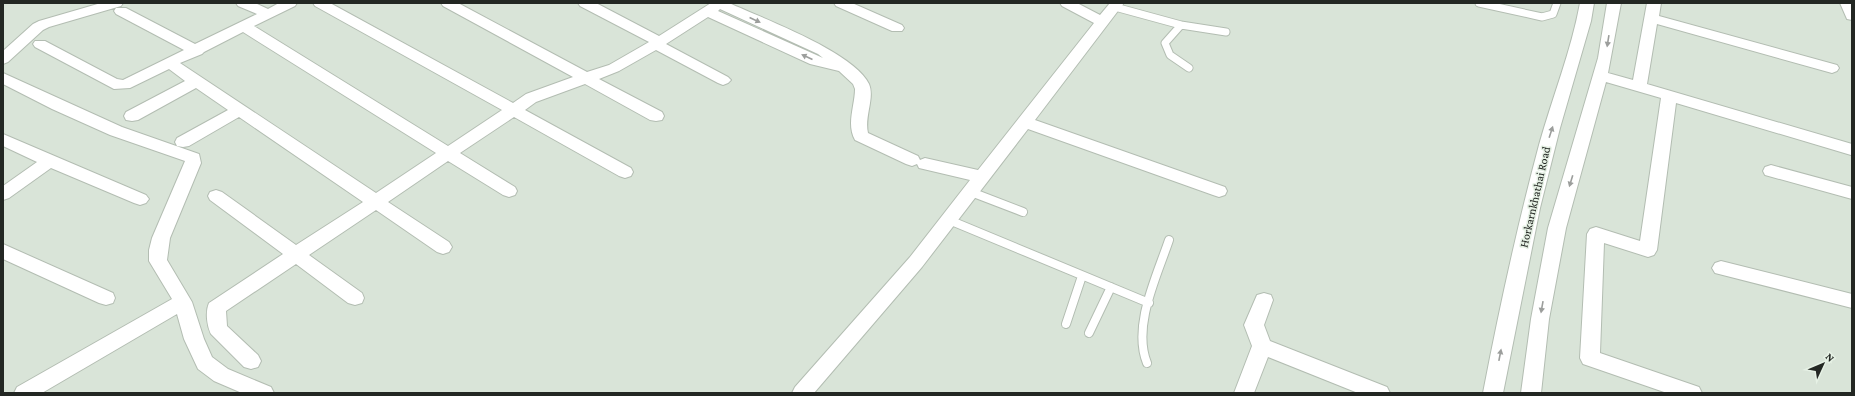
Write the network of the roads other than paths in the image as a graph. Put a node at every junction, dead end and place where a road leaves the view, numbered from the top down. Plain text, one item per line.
1 (243, 3) edge
2 (290, 3) edge
3 (320, 3) edge
4 (448, 3) edge
5 (585, 3) edge
6 (840, 3) edge
7 (1067, 3) edge
8 (1479, 3) edge
9 (1557, 3) edge
10 (1587, 3) edge
11 (1614, 3) edge
12 (1654, 3) edge
13 (1847, 3) edge
14 (1116, 5) edge
15 (714, 6) edge
16 (119, 7) edge
17 (269, 14) junction
18 (1852, 16) edge
19 (1651, 18) junction
20 (1103, 22) junction
21 (1181, 25) junction
22 (245, 27) junction
23 (898, 28) dead end
24 (1226, 32) dead end
25 (658, 43) junction
26 (40, 44) dead end
27 (197, 51) junction
28 (3, 59) edge
29 (171, 64) junction
30 (1189, 68) dead end
31 (1832, 68) dead end
32 (1600, 75) junction
33 (584, 77) junction
34 (3, 78) edge
35 (723, 80) dead end
36 (196, 81) junction
37 (1639, 87) junction
38 (1669, 96) junction
39 (239, 110) junction
40 (513, 110) junction
41 (132, 116) dead end
42 (656, 116) dead end
43 (1025, 122) junction
44 (3, 139) edge
45 (182, 142) dead end
46 (1850, 149) dead end
47 (447, 153) junction
48 (50, 161) junction
49 (1771, 171) dead end
50 (625, 172) dead end
51 (983, 177) junction
52 (509, 191) dead end
53 (1219, 191) dead end
54 (971, 192) junction
55 (1852, 193) edge
56 (3, 194) edge
57 (216, 196) dead end
58 (140, 199) dead end
59 (375, 201) junction
60 (1024, 212) dead end
61 (949, 220) junction
62 (1169, 240) dead end
63 (443, 248) dead end
64 (3, 251) edge
65 (295, 254) junction
66 (1721, 268) dead end
67 (1082, 276) junction
68 (1111, 287) junction
69 (106, 298) dead end
70 (355, 298) dead end
71 (1264, 300) dead end
72 (1852, 301) edge
73 (183, 302) junction
74 (1149, 304) junction
75 (1066, 324) dead end
76 (1089, 333) dead end
77 (1262, 346) junction
78 (251, 361) dead end
79 (1147, 363) dead end
80 (810, 390) edge
81 (254, 391) edge
82 (24, 393) edge
83 (1244, 393) edge
84 (1380, 393) edge
85 (1493, 393) edge
86 (1531, 393) edge
87 (1692, 393) edge

1 - 17 street
2 - 17 street
3 - 40 street
4 - 33 street
5 - 25 street
6 - 23 street
7 - 20 street
8 - 9 lane
85 -> 10 street, Horkarnkhathai Road
11 -> 32 street
12 - 19 street
13 - 18 street
14 - 20 street
14 - 21 lane
15 - 25 street
15 - 51 street
16 - 27 street
16 - 28 street
17 - 22 street
19 - 31 street
19 - 37 street
20 - 43 street
21 - 24 lane
21 - 30 lane
22 - 27 street
22 - 47 street
25 - 33 street
25 - 35 street
26 - 29 street
27 - 29 street
29 - 36 street
32 - 37 street
32 -> 86 street
33 - 40 street
33 - 42 street
34 - 73 street
36 - 39 street
36 - 41 street
37 - 38 street
38 - 46 street
38 - 87 street
39 - 45 street
39 - 59 street
40 - 47 street
40 - 50 street
43 - 51 street
43 - 53 street
44 - 48 street
47 - 52 street
47 - 59 street
48 - 56 street
48 - 58 street
49 - 55 street
51 - 54 street
54 - 60 lane
54 - 61 street
57 - 65 street
59 - 63 street
59 - 65 street
61 - 67 lane
61 - 80 street
62 - 74 lane
64 - 69 street
65 - 70 street
65 - 78 street
66 - 72 street
67 - 68 lane
67 - 75 lane
68 - 74 lane
68 - 76 lane
71 - 77 street
73 - 81 street
73 - 82 street
74 - 79 lane
77 - 83 street
77 - 84 street

